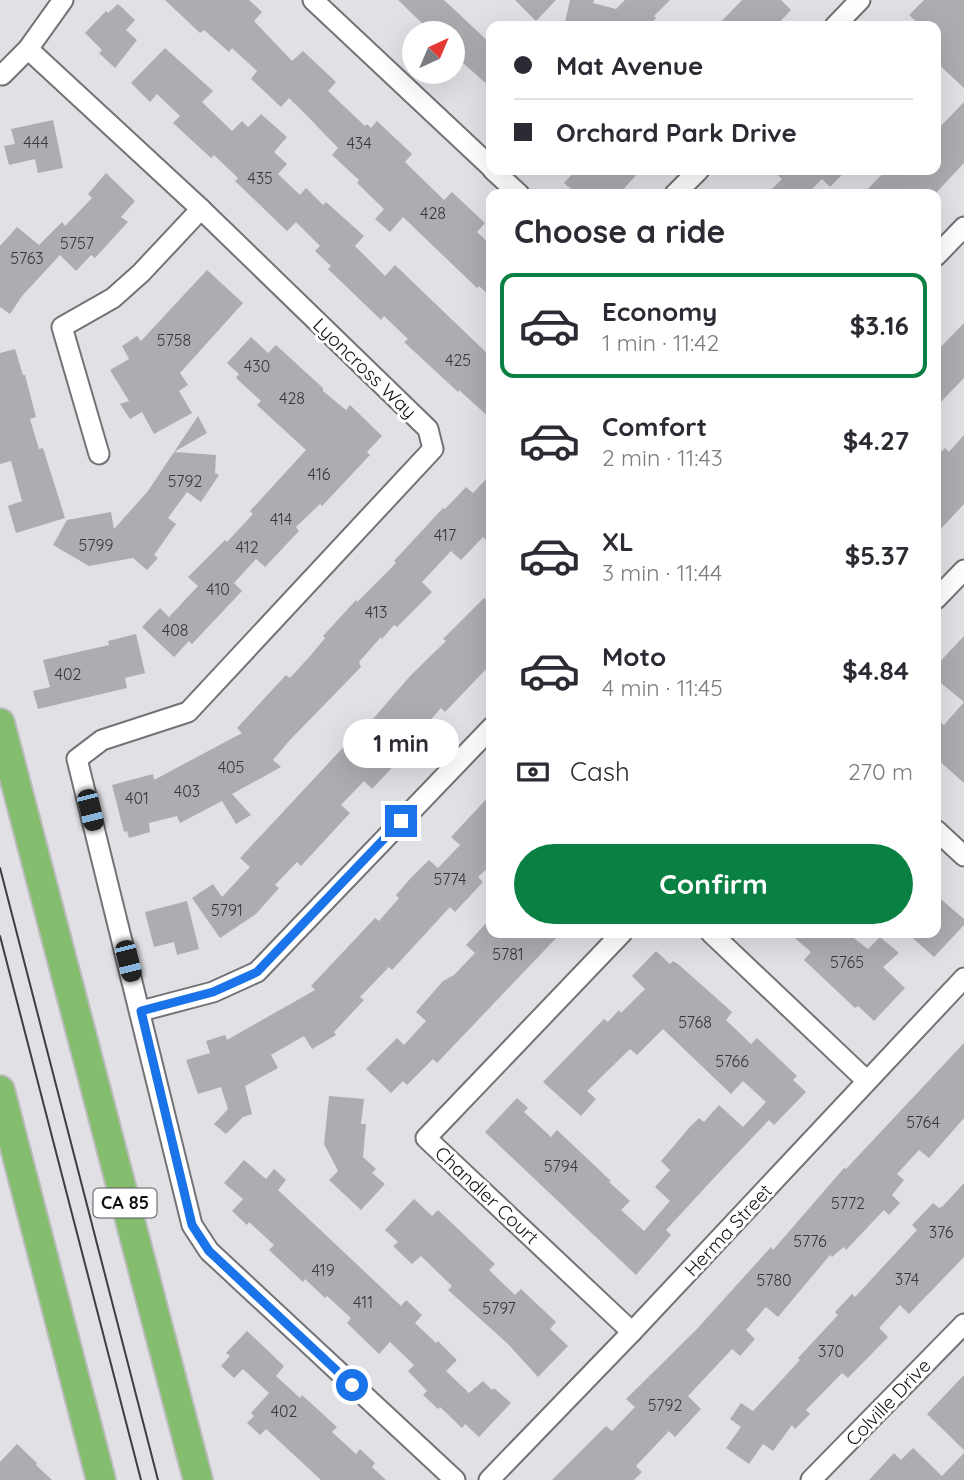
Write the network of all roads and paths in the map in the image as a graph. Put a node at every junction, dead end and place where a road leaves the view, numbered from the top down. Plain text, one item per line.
1 (63, 0) edge
2 (313, 0) edge
3 (860, 0) edge
4 (840, 21) edge
5 (28, 50) junction
6 (2, 75) dead end
7 (486, 162) edge
8 (499, 175) edge
9 (694, 175) edge
10 (514, 189) edge
11 (680, 189) edge
12 (201, 209) junction
13 (964, 227) edge
14 (941, 251) edge
15 (99, 454) dead end
16 (964, 570) edge
17 (941, 594) edge
18 (0, 723) edge
19 (486, 733) edge
20 (941, 835) edge
21 (964, 856) edge
22 (617, 938) edge
23 (716, 938) edge
24 (964, 978) edge
25 (141, 1011) junction
26 (867, 1081) junction
27 (0, 1090) edge
28 (964, 1324) edge
29 (632, 1332) junction
30 (101, 1480) edge
31 (198, 1480) edge
32 (455, 1480) edge
33 (489, 1480) edge
34 (811, 1480) edge

1 - 5 street
2 - 7 street
3 - 4 street
5 - 6 street
5 - 12 street, Lyoncross Way
8 - 10 street
9 - 11 street
12 - 15 street
12 - 25 street, Lyoncross Way
13 - 14 street
16 - 17 street
18 - 31 highway, CA 85
19 - 25 street
20 - 21 street
22 - 29 street, Chandler Court
23 - 26 street
24 - 26 street, Herma Street
25 - 32 street
26 - 29 street, Herma Street
27 - 30 highway
28 - 34 street, Colville Drive
29 - 33 street, Herma Street

